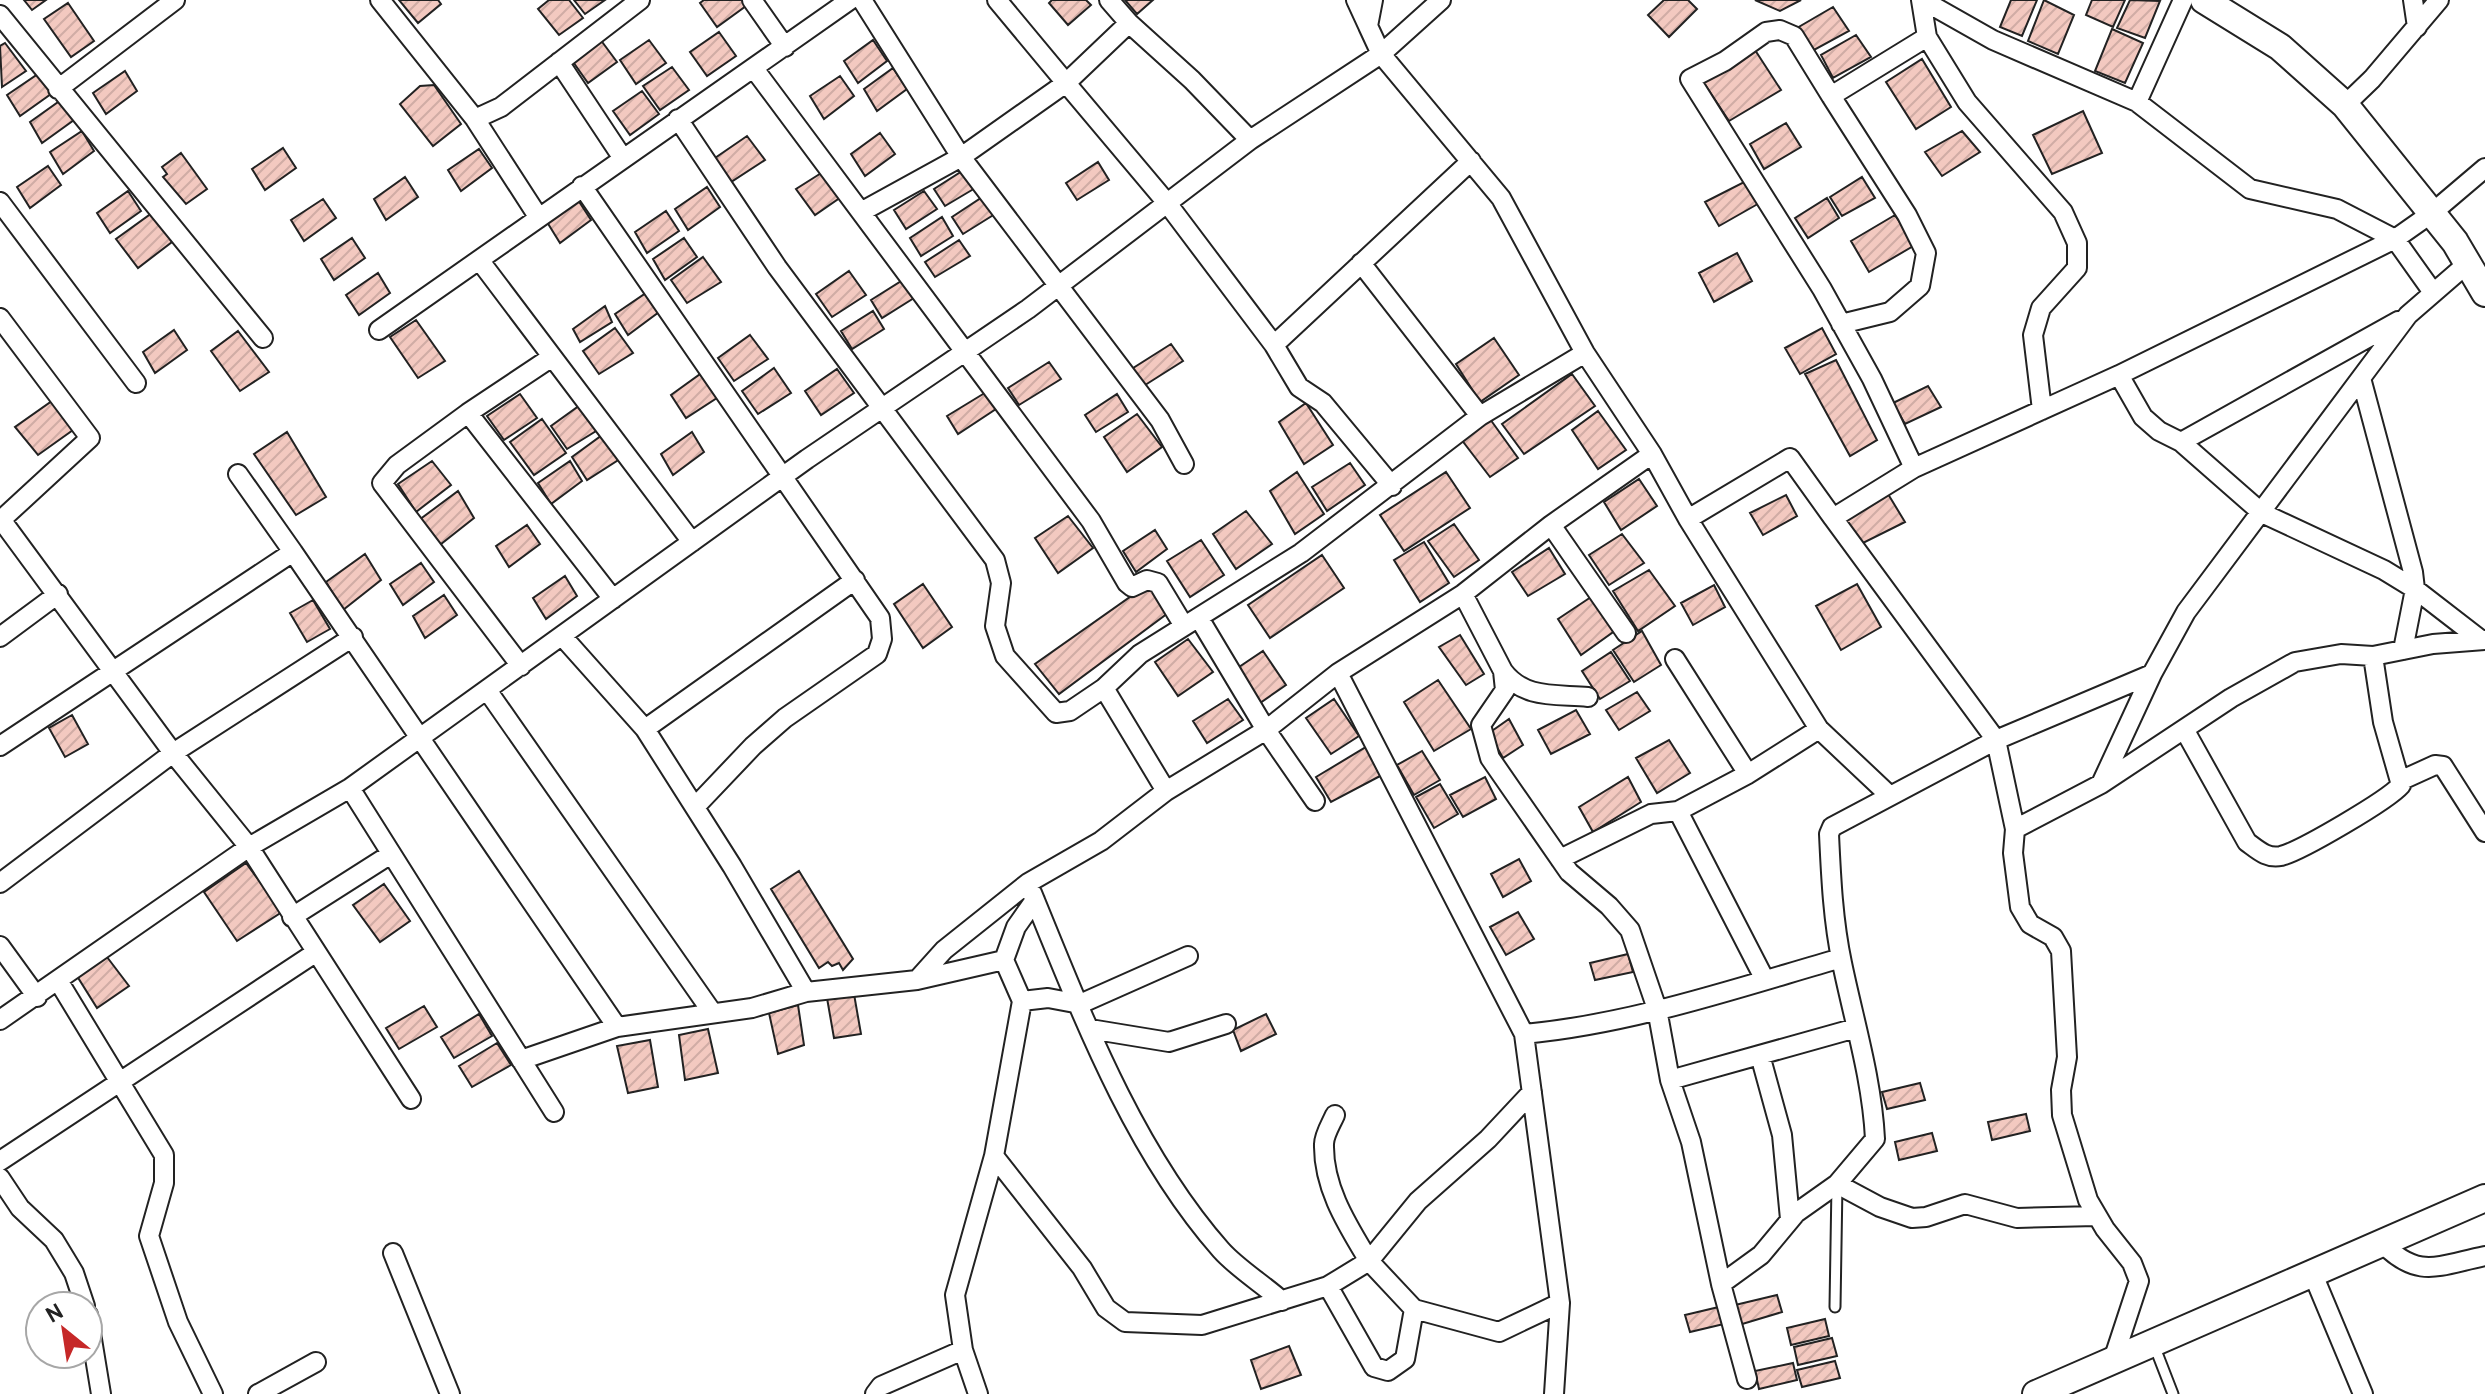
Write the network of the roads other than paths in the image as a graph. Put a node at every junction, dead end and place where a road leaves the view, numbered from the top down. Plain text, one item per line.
1 (175, 0) edge
2 (380, 0) edge
3 (640, 0) edge
4 (752, 0) edge
5 (850, 0) edge
6 (862, 0) edge
7 (997, 0) edge
8 (1109, 0) edge
9 (1356, 0) edge
10 (1373, 0) edge
11 (2183, 0) edge
12 (2204, 0) edge
13 (2413, 0) edge
14 (2439, 0) edge
15 (1922, 1) edge
16 (1438, 2) edge
17 (0, 15) edge
18 (1129, 23) junction
19 (1368, 26) junction
20 (2417, 27) junction
21 (1927, 37) junction
22 (785, 47) junction
23 (1381, 54) junction
24 (559, 62) junction
25 (755, 70) junction
26 (1066, 83) junction
27 (58, 89) junction
28 (1831, 96) junction
29 (2137, 102) junction
30 (2345, 105) junction
31 (475, 119) junction
32 (678, 119) junction
33 (1250, 140) junction
34 (622, 157) junction
35 (961, 157) junction
36 (1471, 161) junction
37 (2485, 168) edge
38 (582, 186) junction
39 (0, 202) edge
40 (1167, 203) junction
41 (861, 212) junction
42 (2432, 213) junction
43 (539, 218) junction
44 (2395, 239) junction
45 (480, 261) junction
46 (1361, 263) junction
47 (2468, 263) junction
48 (1056, 287) junction
49 (2432, 291) junction
50 (2485, 293) edge
51 (2408, 315) junction
52 (0, 318) edge
53 (1841, 324) junction
54 (379, 330) dead end
55 (263, 338) dead end
56 (1274, 345) junction
57 (966, 350) junction
58 (1585, 353) junction
59 (552, 357) junction
60 (2119, 375) junction
61 (2361, 378) junction
62 (136, 383) dead end
63 (882, 408) junction
64 (2042, 410) junction
65 (468, 413) junction
66 (1480, 416) junction
67 (2181, 442) junction
68 (1652, 454) junction
69 (1184, 464) dead end
70 (1914, 468) junction
71 (238, 474) dead end
72 (782, 477) junction
73 (1392, 486) junction
74 (2262, 513) junction
75 (1833, 518) junction
76 (0, 519) edge
77 (1688, 519) junction
78 (1551, 525) junction
79 (692, 542) junction
80 (293, 552) junction
81 (855, 580) junction
82 (2415, 589) junction
83 (58, 594) junction
84 (1463, 594) junction
85 (613, 599) junction
86 (1192, 622) junction
87 (1626, 633) dead end
88 (562, 636) junction
89 (0, 637) edge
90 (353, 637) junction
91 (2483, 640) edge
92 (2403, 650) junction
93 (2373, 656) junction
94 (1675, 659) dead end
95 (521, 666) junction
96 (114, 668) junction
97 (1503, 671) junction
98 (1338, 673) junction
99 (2152, 674) junction
100 (1104, 688) junction
101 (487, 690) junction
102 (1588, 697) dead end
103 (645, 729) junction
104 (1819, 729) junction
105 (2184, 729) junction
106 (1266, 730) junction
107 (420, 738) junction
108 (1996, 740) junction
109 (0, 746) edge
110 (173, 753) junction
111 (1748, 774) junction
112 (2402, 780) junction
113 (2101, 784) junction
114 (350, 788) junction
115 (1166, 791) junction
116 (1889, 795) junction
117 (1315, 801) dead end
118 (695, 807) junction
119 (1678, 811) junction
120 (2015, 829) junction
121 (2485, 832) edge
122 (249, 847) junction
123 (391, 854) junction
124 (1560, 859) junction
125 (0, 883) edge
126 (1032, 891) junction
127 (292, 917) junction
128 (0, 946) edge
129 (315, 953) junction
130 (1188, 956) dead end
131 (1841, 958) junction
132 (1004, 960) junction
133 (917, 980) junction
134 (1765, 980) junction
135 (59, 982) junction
136 (806, 992) junction
137 (37, 997) junction
138 (1022, 1001) junction
139 (1080, 1004) junction
140 (1657, 1009) junction
141 (712, 1012) junction
142 (0, 1020) edge
143 (1226, 1024) dead end
144 (617, 1027) junction
145 (1856, 1028) junction
146 (1090, 1029) junction
147 (1524, 1034) junction
148 (1760, 1055) junction
149 (521, 1060) junction
150 (121, 1079) junction
151 (1670, 1080) junction
152 (1532, 1092) junction
153 (411, 1099) dead end
154 (554, 1112) dead end
155 (1335, 1115) dead end
156 (994, 1156) junction
157 (0, 1161) edge
158 (0, 1178) edge
159 (1837, 1184) junction
160 (2485, 1198) edge
161 (2096, 1216) junction
162 (1790, 1219) junction
163 (2381, 1242) junction
164 (393, 1253) dead end
165 (2485, 1256) edge
166 (1369, 1261) junction
167 (2312, 1272) junction
168 (1721, 1284) junction
169 (1328, 1286) junction
170 (80, 1290) edge
171 (1282, 1301) junction
172 (1560, 1303) junction
173 (1835, 1307) dead end
174 (1414, 1309) junction
175 (2153, 1342) junction
176 (963, 1350) junction
177 (2113, 1360) junction
178 (316, 1362) dead end
179 (97, 1370) edge
180 (1747, 1379) dead end
181 (101, 1394) edge
182 (213, 1394) edge
183 (258, 1394) edge
184 (450, 1394) edge
185 (875, 1394) edge
186 (978, 1394) edge
187 (1554, 1394) edge
188 (2036, 1394) edge
189 (2173, 1394) edge
190 (2363, 1394) edge

1 - 27 street
2 - 31 street
3 - 24 street
4 - 22 street
5 - 22 street
6 - 35 street
7 - 26 street
8 - 18 street
9 - 19 street
10 - 19 street
11 - 29 street
12 - 30 street
13 - 20 street
14 - 20 street
15 - 21 street
15 - 29 street
16 - 23 street
17 - 27 street
18 - 26 street
18 - 33 street
19 - 23 street
20 - 30 street
21 - 28 street
21 - 64 street
22 - 25 street
23 - 33 street
23 - 36 street
24 - 31 street
24 - 34 street
25 - 32 street
25 - 41 street
26 - 35 street
26 - 40 street
27 - 55 street
28 - 53 street
28 - 53 street
29 - 44 street
30 - 42 street
31 - 43 street
32 - 34 street
32 - 63 street
33 - 40 street
34 - 38 street
35 - 41 street
35 - 48 street
36 - 46 street
36 - 58 street
37 - 42 street
38 - 43 street
38 - 72 street
39 - 62 street
40 - 48 street
40 - 56 street
41 - 57 street
42 - 44 street
42 - 47 street
43 - 45 street
44 - 49 street
44 - 60 street
45 - 54 street
45 - 59 street
46 - 56 street
46 - 66 street
47 - 49 street
47 - 50 street
48 - 57 street
48 - 69 street
49 - 51 street
51 - 61 street
51 - 67 street
52 - 76 street
53 - 70 street
56 - 73 street
57 - 63 street
57 - 86 street
58 - 66 street
58 - 68 street
59 - 65 street
59 - 79 street
60 - 64 street
60 - 67 street
61 - 74 street
61 - 82 street
63 - 72 street
63 - 100 street
64 - 70 street
65 - 85 street
65 - 95 street
66 - 73 street
67 - 74 street
68 - 77 street
68 - 78 street
70 - 75 street
71 - 80 street
72 - 79 street
72 - 81 street
73 - 86 street
74 - 82 street
74 - 99 street
75 - 77 street
75 - 108 street
76 - 83 street
77 - 104 street
78 - 84 street
78 - 87 street
79 - 85 street
80 - 90 street
80 - 96 street
81 - 103 street
81 - 118 street
82 - 91 street
82 - 92 street
83 - 89 street
83 - 96 street
84 - 97 street
84 - 98 street
85 - 88 street
86 - 100 street
86 - 106 street
88 - 95 street
88 - 103 street
90 - 107 street
90 - 110 street
91 - 92 street
92 - 93 street
93 - 105 street
93 - 112 street
94 - 111 street
95 - 101 street
96 - 109 street
96 - 110 street
97 - 102 street
97 - 124 street
98 - 106 street
98 - 147 street
99 - 108 street
99 - 113 street
100 - 115 street
101 - 107 street
101 - 141 street
103 - 118 street
104 - 111 street
104 - 116 street
105 - 112 street
105 - 113 street
106 - 115 street
106 - 117 street
107 - 114 street
107 - 144 street
108 - 116 street
108 - 120 street
110 - 122 street
110 - 125 street
111 - 119 street
112 - 121 street
113 - 120 street
114 - 122 street
114 - 123 street
115 - 126 street
116 - 131 street
118 - 136 street
119 - 124 street
119 - 134 street
120 - 161 street
122 - 127 street
122 - 135 street
123 - 127 street
123 - 149 street
124 - 140 street
126 - 132 street
126 - 133 street
126 - 139 street
127 - 129 street
128 - 137 street
129 - 150 street
129 - 153 street
130 - 139 street
131 - 134 street
131 - 145 street
132 - 133 street
132 - 138 street
133 - 136 street
134 - 140 street
135 - 137 street
135 - 150 street
136 - 141 street
137 - 142 street
138 - 139 street
138 - 156 street
139 - 146 street
140 - 147 street
140 - 151 street
141 - 144 street
143 - 146 street
144 - 149 street
145 - 148 street
145 - 159 street
146 - 171 street
147 - 152 street
148 - 151 street
148 - 162 street
149 - 154 street
150 - 157 street
150 - 182 street
151 - 168 street
152 - 166 street
152 - 172 street
155 - 166 street
156 - 171 street
156 - 176 street
158 - 170 street
159 - 161 street
159 - 162 street
159 - 173 lane
160 - 163 street
161 - 177 street
162 - 168 street
163 - 165 street
163 - 167 street
164 - 184 street
166 - 169 street
166 - 174 street
167 - 175 street
167 - 190 street
168 - 180 street
169 - 171 street
169 - 174 street
172 - 174 street
172 - 187 street
175 - 177 street
175 - 189 lane
176 - 185 street
176 - 186 street
177 - 188 street
178 - 183 street
179 - 181 street

